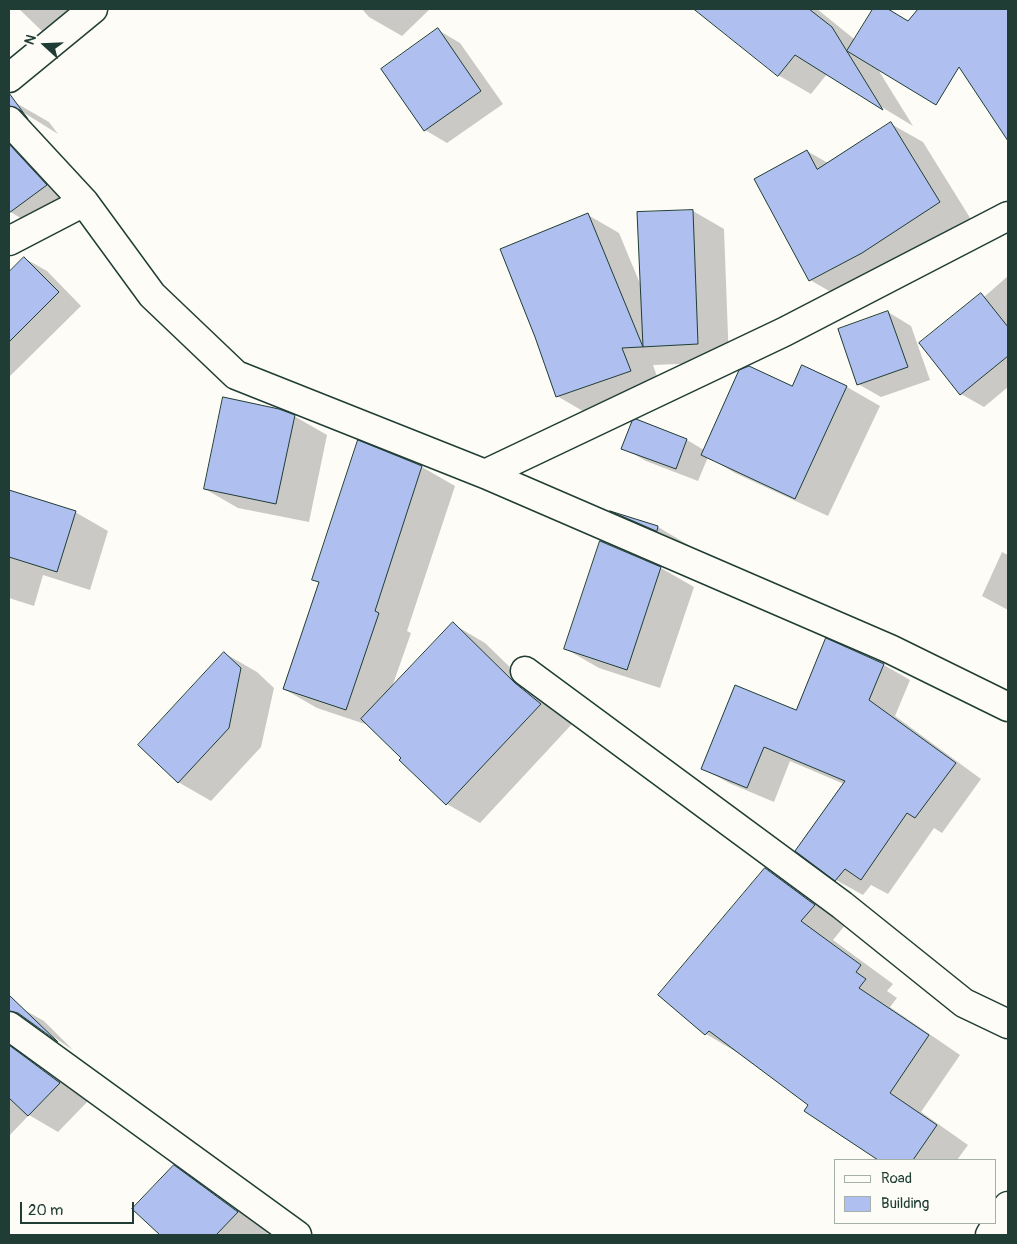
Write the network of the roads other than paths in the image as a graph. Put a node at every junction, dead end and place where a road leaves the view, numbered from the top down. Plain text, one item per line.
1 (92, 9) edge
2 (9, 78) edge
3 (9, 121) edge
4 (84, 202) junction
5 (1008, 216) edge
6 (9, 240) edge
7 (486, 474) junction
8 (524, 671) dead end
9 (1008, 706) edge
10 (1008, 1024) edge
11 (9, 1026) edge
12 (1008, 1206) edge
13 (997, 1224) edge
14 (997, 1224) edge
15 (298, 1235) edge
16 (990, 1235) edge

1 - 2 street
3 - 4 street
4 - 6 street
4 - 7 street
5 - 7 street
7 - 9 street
8 - 10 street
11 - 15 street
12 - 14 street
13 - 16 street

